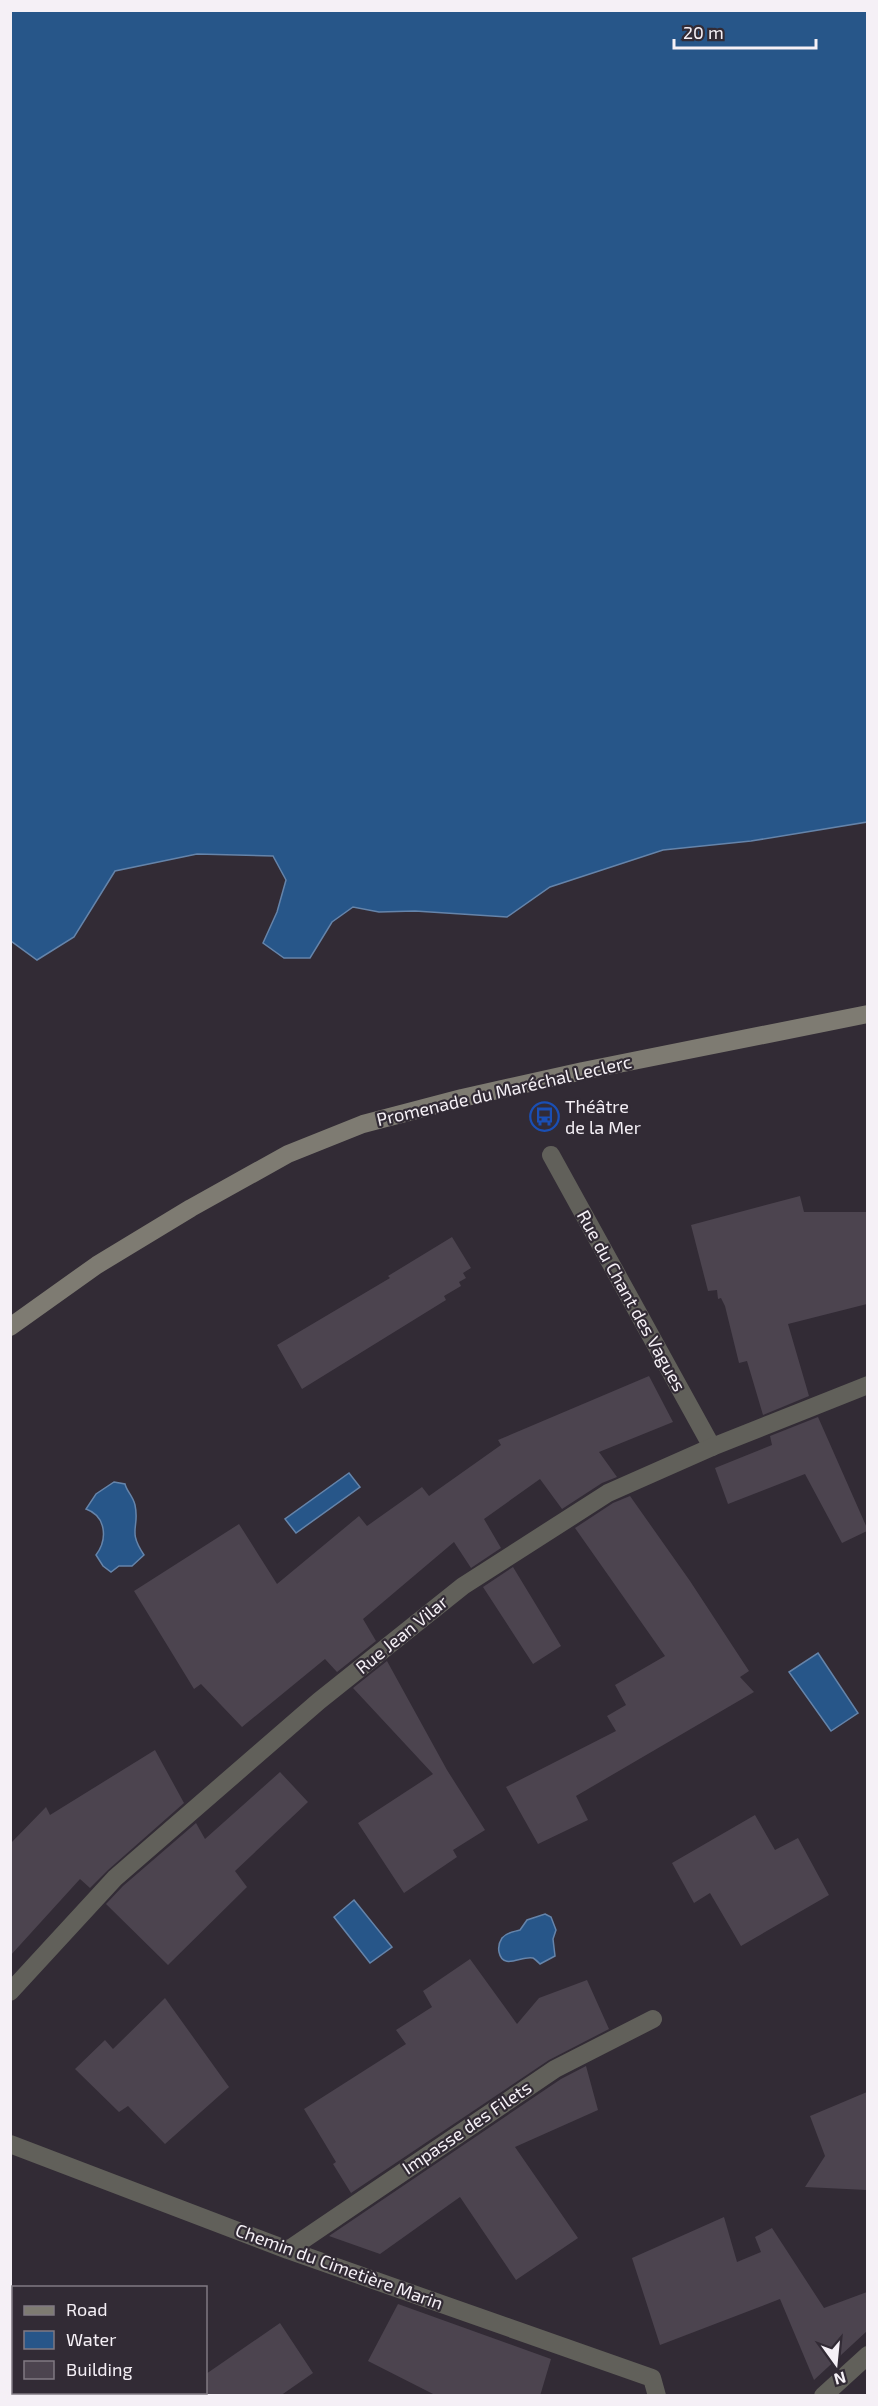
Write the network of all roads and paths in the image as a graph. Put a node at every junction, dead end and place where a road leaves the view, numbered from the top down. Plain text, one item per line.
1 (867, 1014) edge
2 (551, 1155) dead end
3 (10, 1326) edge
4 (867, 1385) edge
5 (712, 1447) junction
6 (10, 1992) edge
7 (653, 2019) dead end
8 (10, 2144) edge
9 (288, 2250) junction
10 (867, 2355) edge
11 (657, 2396) edge
12 (823, 2396) edge

1 - 3 main road, Promenade du Maréchal Leclerc
2 - 5 street, Rue du Chant des Vagues
4 - 5 street, Rue Jean Vilar
5 - 6 street, Rue Jean Vilar
7 - 9 street, Impasse des Filets
8 - 9 street, Chemin du Cimetière Marin
9 - 11 street, Chemin du Cimetière Marin
10 - 12 street

